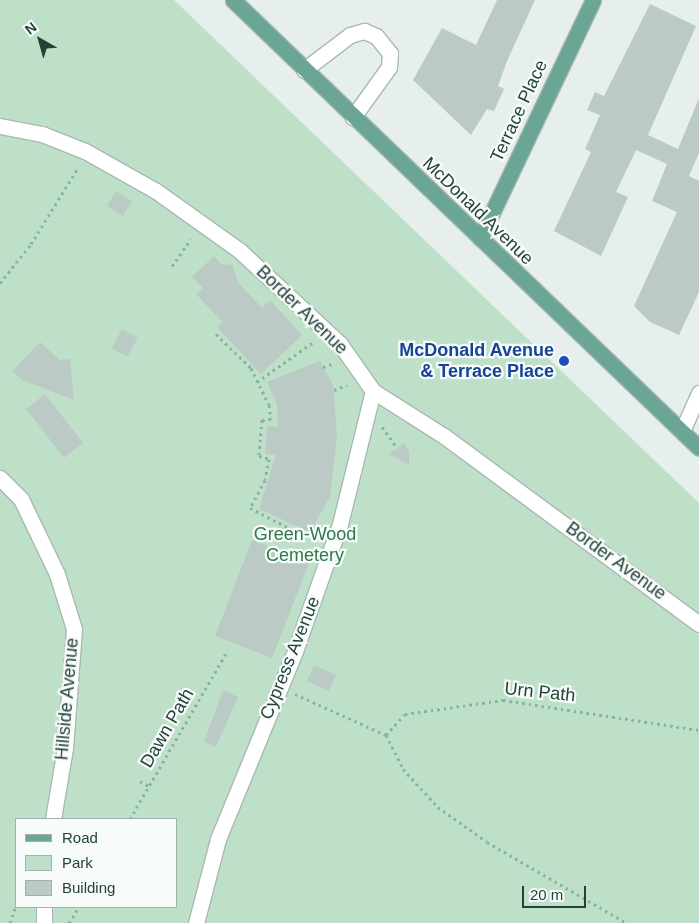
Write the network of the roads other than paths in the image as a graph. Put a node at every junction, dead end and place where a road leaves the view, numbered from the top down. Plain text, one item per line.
1 (233, 0) edge
2 (592, 0) edge
3 (304, 70) junction
4 (353, 117) junction
5 (0, 126) edge
6 (480, 238) junction
7 (373, 390) junction
8 (699, 393) edge
9 (682, 432) junction
10 (699, 448) edge
11 (0, 478) edge
12 (699, 624) edge
13 (53, 818) edge
14 (44, 908) edge
15 (44, 923) edge
16 (196, 923) edge

1 - 3 main road, McDonald Avenue
2 - 6 main road, Terrace Place
3 - 4 main road, McDonald Avenue
3 - 4 street
4 - 6 main road, McDonald Avenue
5 - 7 street, Border Avenue
6 - 9 main road, McDonald Avenue
7 - 12 street, Border Avenue
7 - 16 street, Cypress Avenue
8 - 9 street
9 - 10 main road, McDonald Avenue
11 - 13 street, Hillside Avenue
14 - 15 street

